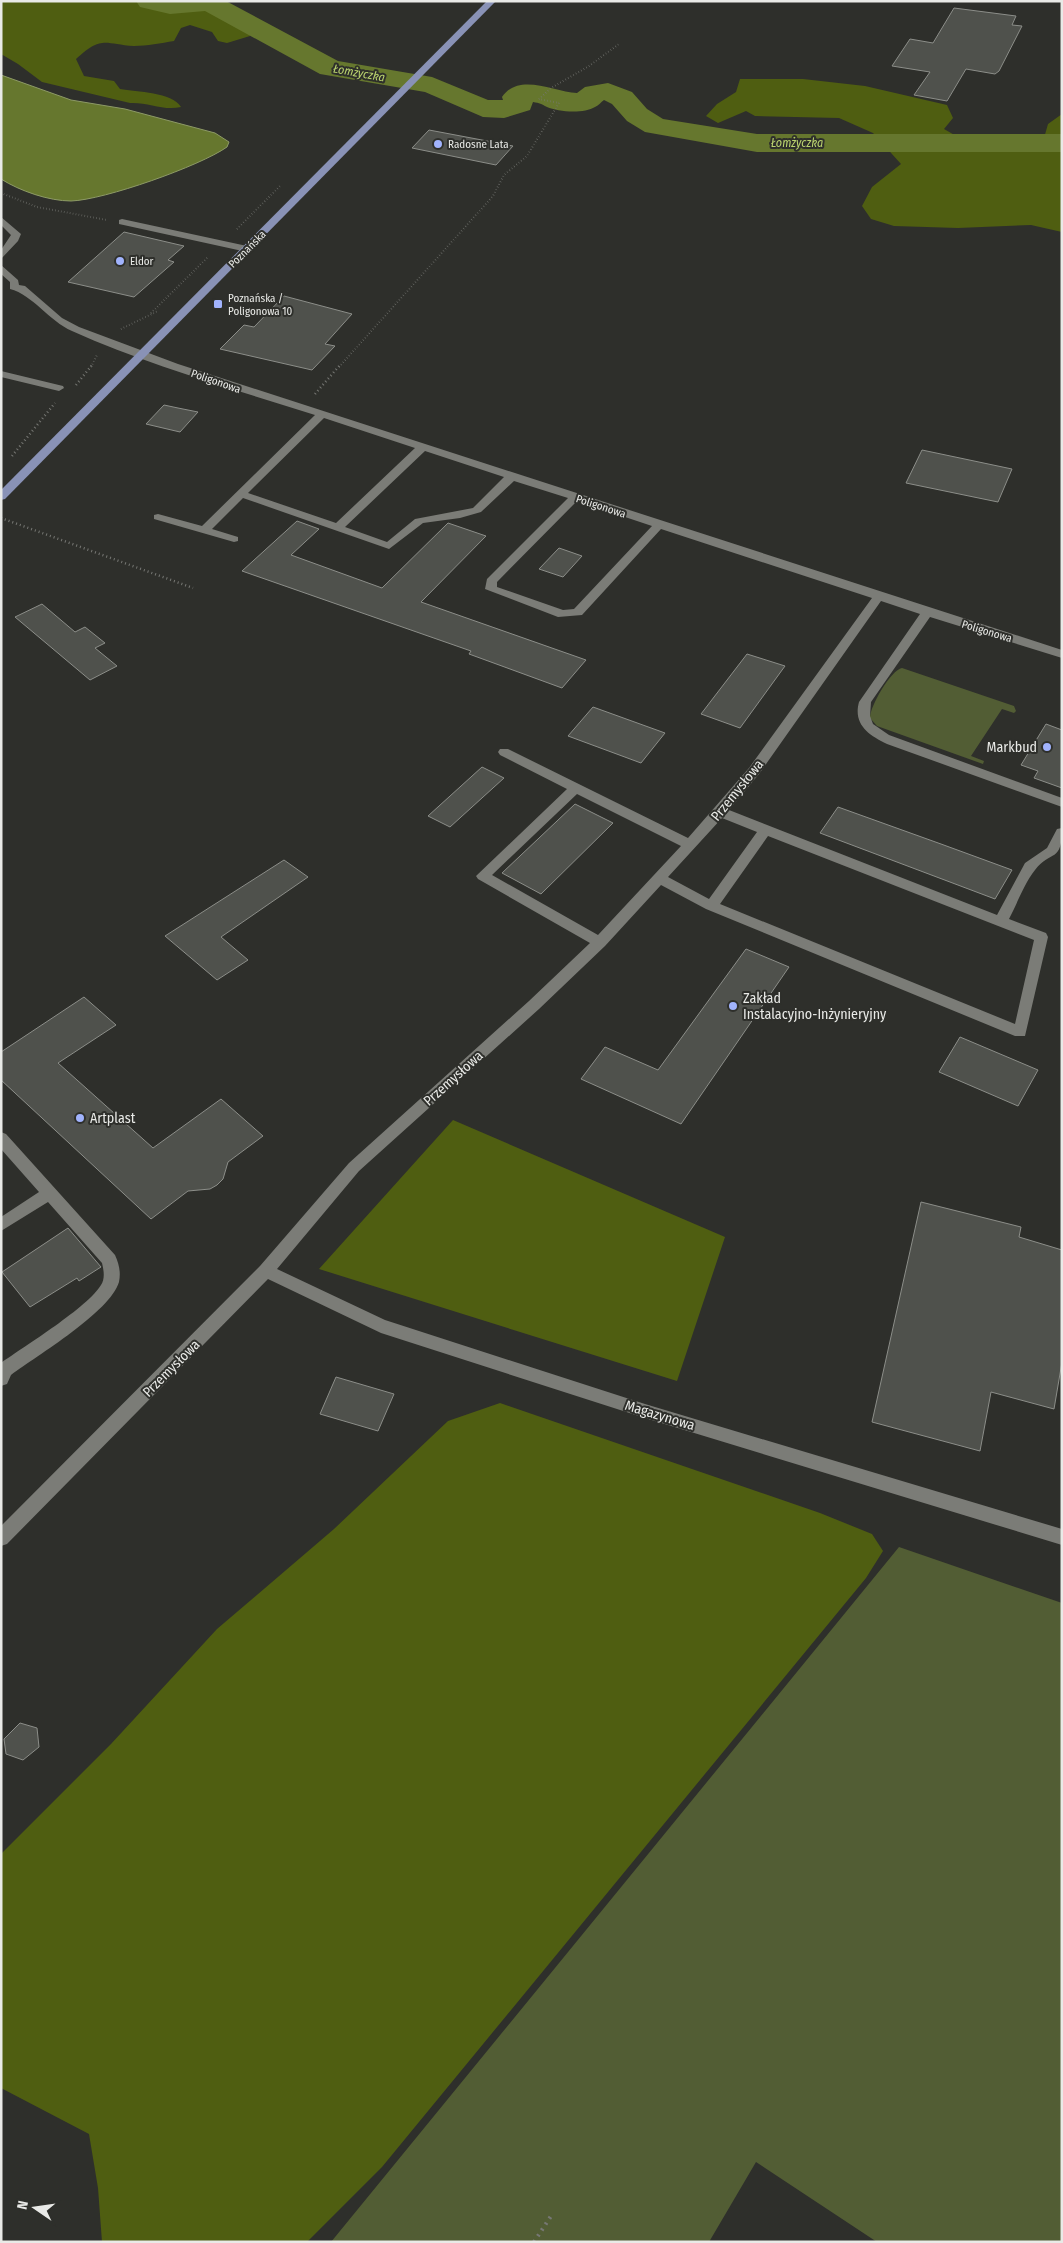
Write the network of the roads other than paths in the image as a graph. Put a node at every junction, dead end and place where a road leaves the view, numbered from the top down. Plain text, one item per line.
1 (492, 1) edge
2 (1, 220) edge
3 (122, 222) road end
4 (247, 249) junction
5 (1, 256) edge
6 (1, 268) edge
7 (142, 353) junction
8 (1, 374) edge
9 (60, 393) road end
10 (320, 416) junction
11 (422, 448) junction
12 (511, 477) junction
13 (242, 494) junction
14 (1, 497) edge
15 (574, 498) junction
16 (158, 517) dead end
17 (659, 525) junction
18 (337, 528) junction
19 (204, 530) junction
20 (234, 539) dead end
21 (879, 596) junction
22 (927, 612) junction
23 (1062, 654) edge
24 (504, 752) dead end
25 (575, 788) junction
26 (1062, 803) edge
27 (720, 812) junction
28 (766, 829) junction
29 (1062, 832) edge
30 (690, 845) junction
31 (659, 878) junction
32 (711, 906) junction
33 (1001, 921) junction
34 (600, 942) junction
35 (1, 1138) edge
36 (50, 1193) junction
37 (1, 1225) edge
38 (266, 1271) junction
39 (2, 1371) edge
40 (1062, 1537) edge
41 (1, 1538) edge

1 - 4 main road, Poznańska
2 - 5 street
3 - 4 street
4 - 7 main road, Poznańska
6 - 7 street, Poligonowa
7 - 10 street, Poligonowa
7 - 14 main road, Poznańska
8 - 9 street
10 - 11 street, Poligonowa
10 - 13 street
11 - 12 street, Poligonowa
11 - 18 street
12 - 15 street, Poligonowa
12 - 18 street
13 - 18 street
13 - 19 street
15 - 17 street, Poligonowa
15 - 17 street
16 - 19 street
17 - 21 street, Poligonowa
19 - 20 street
21 - 22 street, Poligonowa
21 - 27 street, Przemysłowa
22 - 23 street, Poligonowa
22 - 26 street
24 - 25 street
25 - 30 street
25 - 34 street
27 - 28 street
27 - 30 street, Przemysłowa
28 - 32 street
28 - 33 street
29 - 33 street
30 - 31 street, Przemysłowa
31 - 32 street
31 - 34 street, Przemysłowa
32 - 33 street
34 - 38 street, Przemysłowa
35 - 36 street
36 - 37 street
36 - 39 street
38 - 40 street, Magazynowa
38 - 41 street, Przemysłowa

